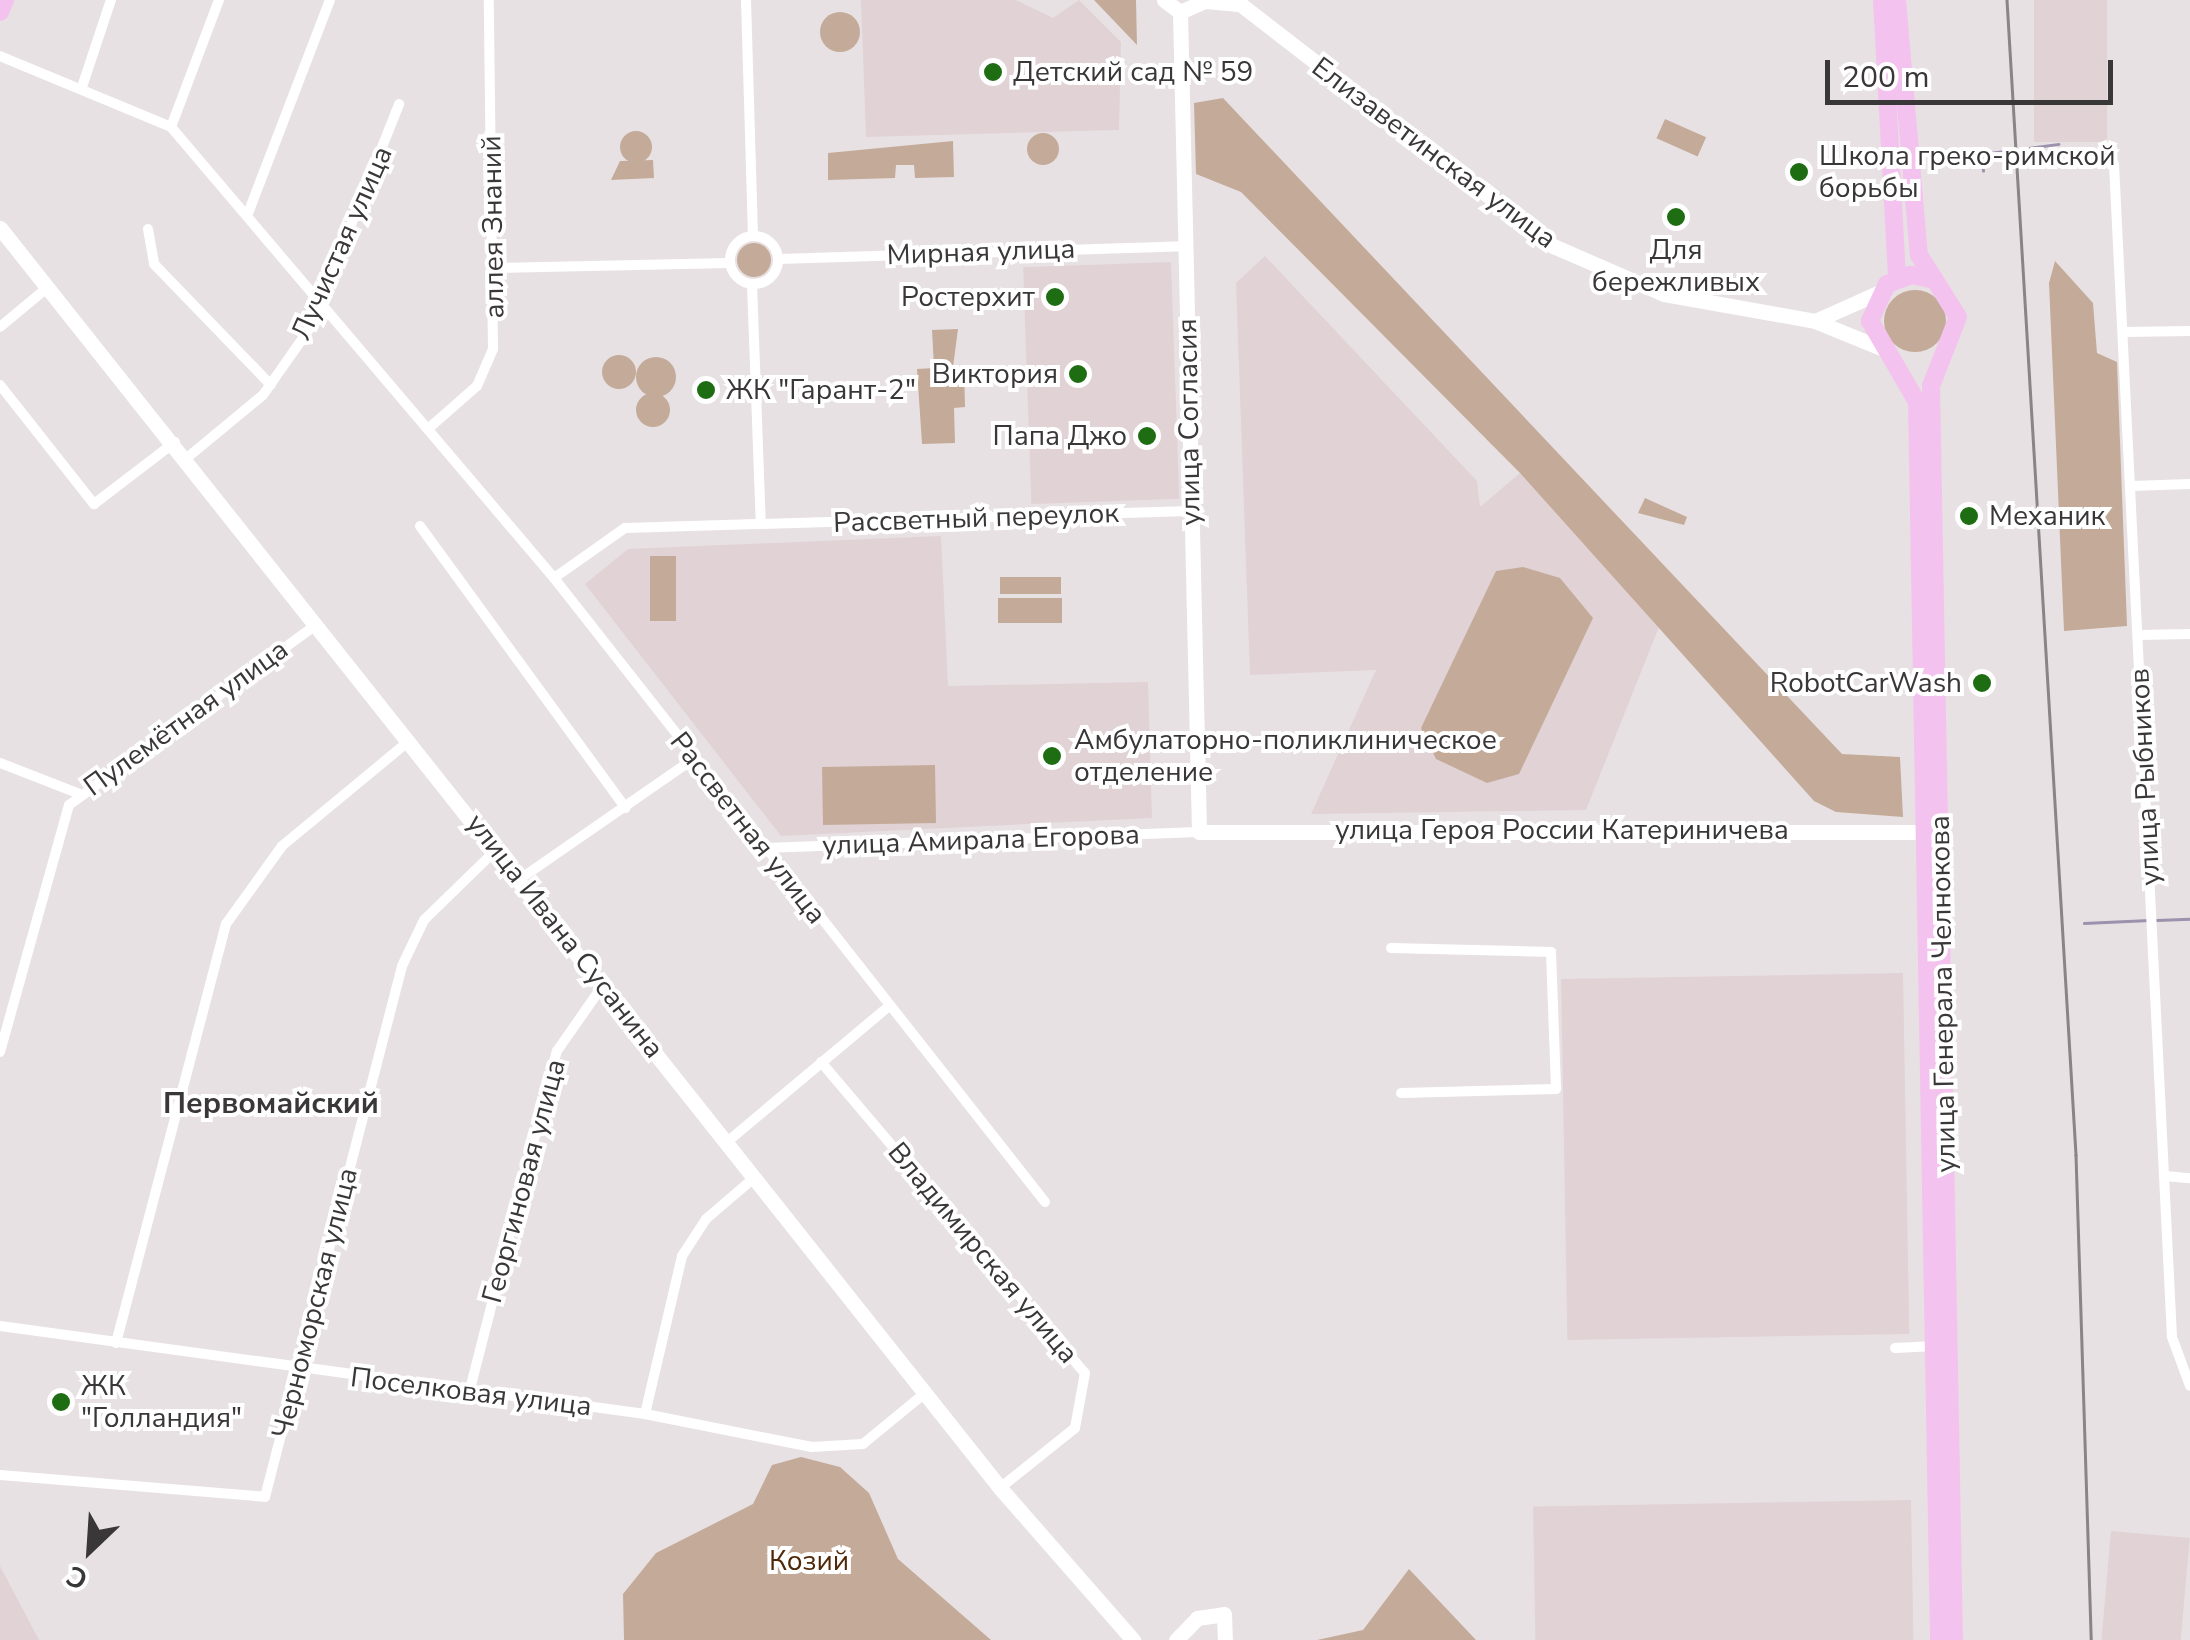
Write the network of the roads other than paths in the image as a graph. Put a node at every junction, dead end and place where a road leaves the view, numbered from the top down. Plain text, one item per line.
1 (5, 0) edge
2 (110, 0) edge
3 (219, 0) edge
4 (330, 0) edge
5 (490, 0) edge
6 (746, 0) edge
7 (1164, 0) edge
8 (1882, 0) edge
9 (1897, 0) edge
10 (1198, 2) edge
11 (1237, 2) edge
12 (0, 12) edge
13 (1180, 12) junction
14 (0, 56) edge
15 (82, 88) junction
16 (399, 104) dead end
17 (170, 127) junction
18 (2114, 164) dead end
19 (247, 216) junction
20 (0, 228) edge
21 (148, 229) dead end
22 (753, 236) junction
23 (1185, 246) junction
24 (778, 259) junction
25 (730, 263) junction
26 (496, 268) junction
27 (1898, 278) junction
28 (1935, 280) junction
29 (752, 284) junction
30 (48, 287) junction
31 (1878, 293) junction
32 (322, 303) junction
33 (1815, 321) junction
34 (0, 327) edge
35 (2190, 330) edge
36 (2123, 332) junction
37 (1946, 350) junction
38 (1887, 353) junction
39 (0, 385) edge
40 (271, 385) junction
41 (429, 428) junction
42 (176, 442) junction
43 (188, 457) junction
44 (2190, 484) edge
45 (2132, 486) junction
46 (1191, 512) junction
47 (761, 524) junction
48 (420, 526) dead end
49 (554, 578) junction
50 (318, 623) junction
51 (2190, 634) edge
52 (2138, 635) junction
53 (410, 740) junction
54 (693, 759) junction
55 (0, 763) edge
56 (80, 794) junction
57 (626, 808) junction
58 (1199, 832) junction
59 (1926, 832) junction
60 (764, 848) junction
61 (497, 850) junction
62 (520, 879) junction
63 (1391, 948) dead end
64 (603, 985) junction
65 (889, 1006) junction
66 (0, 1052) edge
67 (822, 1062) junction
68 (1400, 1093) dead end
69 (727, 1142) junction
70 (2165, 1176) junction
71 (755, 1177) junction
72 (2190, 1178) edge
73 (1045, 1202) dead end
74 (0, 1326) edge
75 (116, 1343) junction
76 (1934, 1346) junction
77 (1895, 1348) dead end
78 (301, 1367) junction
79 (2190, 1386) edge
80 (470, 1389) junction
81 (924, 1393) junction
82 (645, 1414) junction
83 (0, 1475) edge
84 (1000, 1488) junction
85 (1132, 1640) edge
86 (1176, 1640) edge
87 (1226, 1640) edge
88 (1940, 1640) edge
89 (1954, 1640) edge

1 - 12 main road
2 - 15 street
3 - 17 street
4 - 19 street
5 - 26 street, аллея Знаний
6 - 22 street
7 - 13 street
8 - 27 main road
9 - 28 main road, улица Генерала Челнокова
10 - 11 street, Елизаветинская улица
10 - 13 street
11 - 33 street, Елизаветинская улица
13 - 23 street, улица Согласия
14 - 15 street
15 - 17 street
16 - 32 street, Лучистая улица
17 - 19 street
18 - 36 street, улица Рыбников
19 - 32 street
20 - 30 street, улица Ивана Сусанина
21 - 40 street
22 - 24 street
22 - 25 street
23 - 24 street, Мирная улица
23 - 46 street, улица Согласия
24 - 29 street
25 - 26 street
25 - 29 street
26 - 41 street, аллея Знаний
27 - 28 main road
27 - 31 main road
28 - 37 main road, улица Генерала Челнокова
29 - 47 street
30 - 34 street
30 - 42 street, улица Ивана Сусанина
31 - 33 street
31 - 38 main road, улица Генерала Челнокова
32 - 40 street, Лучистая улица
32 - 41 street, Рассветная улица
33 - 38 street, Елизаветинская улица
35 - 36 street
36 - 45 street, улица Рыбников
37 - 38 main road
37 - 89 main road, улица Генерала Челнокова
38 - 59 main road, улица Генерала Челнокова
39 - 42 street
40 - 43 street, Лучистая улица
41 - 49 street, Рассветная улица
42 - 43 street, улица Ивана Сусанина
43 - 50 street, улица Ивана Сусанина
44 - 45 street
45 - 52 street, улица Рыбников
46 - 47 street, Рассветный переулок
46 - 58 street, улица Согласия
47 - 49 street, Рассветный переулок
48 - 57 street
49 - 54 street, Рассветная улица
50 - 53 street, улица Ивана Сусанина
50 - 56 street, Пулемётная улица
51 - 52 street
52 - 70 street, улица Рыбников
53 - 61 street, улица Ивана Сусанина
53 - 75 street
54 - 57 street
54 - 60 street, Рассветная улица
55 - 56 street
56 - 66 street, Пулемётная улица
57 - 62 street
58 - 59 street, улица Героя России Катериничева
58 - 60 street, улица Амирала Егорова
59 - 76 main road, улица Генерала Челнокова
60 - 65 street, Рассветная улица
61 - 62 street, улица Ивана Сусанина
61 - 78 street, Черноморская улица
62 - 64 street, улица Ивана Сусанина
63 - 68 street
64 - 69 street, улица Ивана Сусанина
64 - 80 street, Георгиновая улица
65 - 67 street
65 - 73 street, Рассветная улица
67 - 69 street
67 - 84 street, Владимирская улица
69 - 71 street, улица Ивана Сусанина
70 - 72 street
70 - 79 street, улица Рыбников
71 - 81 street, улица Ивана Сусанина
71 - 82 street
74 - 75 street, Поселковая улица
75 - 78 street, Поселковая улица
76 - 77 street
76 - 88 main road, улица Генерала Челнокова
78 - 80 street, Поселковая улица
78 - 83 street, Черноморская улица
80 - 82 street, Поселковая улица
81 - 82 street, Поселковая улица
81 - 84 street, улица Ивана Сусанина
84 - 85 street, улица Ивана Сусанина
86 - 87 street

